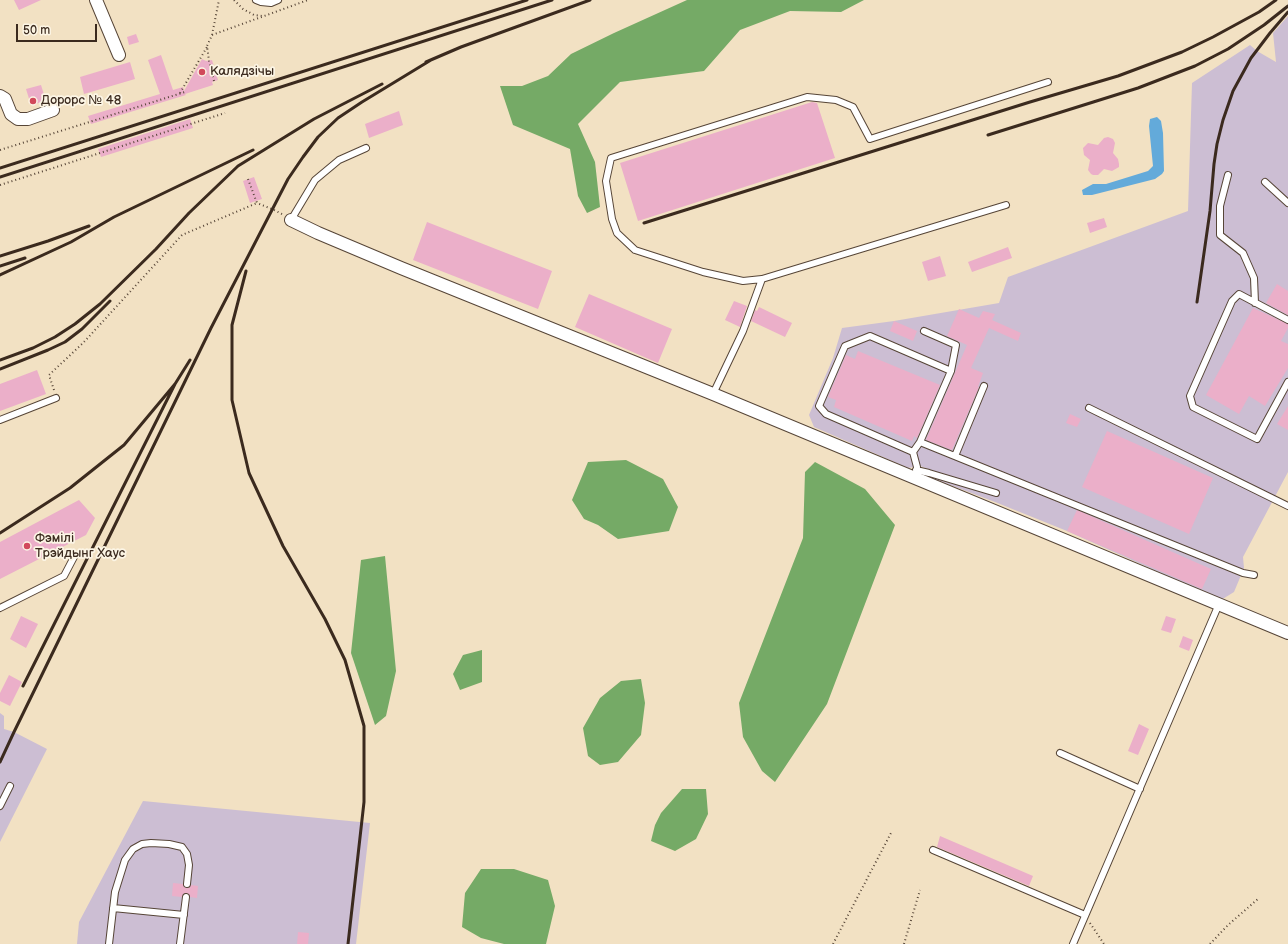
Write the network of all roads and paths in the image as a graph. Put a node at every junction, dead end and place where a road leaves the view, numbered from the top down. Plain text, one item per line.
1 (96, 0) edge
2 (219, 0) edge
3 (234, 0) edge
4 (256, 0) edge
5 (278, 0) edge
6 (308, 0) edge
7 (263, 16) junction
8 (212, 35) junction
9 (207, 47) junction
10 (119, 55) dead end
11 (214, 81) dead end
12 (1048, 82) dead end
13 (185, 92) dead end
14 (179, 94) junction
15 (0, 96) edge
16 (53, 110) dead end
17 (225, 113) dead end
18 (366, 148) dead end
19 (0, 150) edge
20 (1228, 175) dead end
21 (248, 179) dead end
22 (1265, 182) dead end
23 (0, 185) edge
24 (257, 203) junction
25 (1288, 203) edge
26 (1006, 205) dead end
27 (291, 220) junction
28 (762, 279) junction
29 (1255, 303) junction
30 (1288, 320) edge
31 (924, 331) dead end
32 (951, 371) junction
33 (1288, 382) edge
34 (984, 386) dead end
35 (713, 394) junction
36 (56, 398) joint
37 (1089, 408) dead end
38 (0, 420) edge
39 (920, 442) junction
40 (913, 452) junction
41 (955, 456) junction
42 (916, 474) junction
43 (996, 493) dead end
44 (1288, 506) edge
45 (74, 557) dead end
46 (1254, 575) dead end
47 (1219, 604) junction
48 (0, 608) edge
49 (1288, 632) edge
50 (1060, 753) dead end
51 (10, 786) dead end
52 (1140, 789) junction
53 (0, 806) edge
54 (891, 833) dead end
55 (933, 850) dead end
56 (187, 884) dead end
57 (920, 890) dead end
58 (186, 897) dead end
59 (1259, 898) dead end
60 (113, 908) junction
61 (184, 914) junction
62 (1085, 915) junction
63 (109, 944) edge
64 (180, 944) edge
65 (833, 944) edge
66 (904, 944) edge
67 (1073, 944) edge
68 (1104, 944) edge
69 (1210, 944) edge

1 - 10 street
2 - 8 path
3 - 7 path
4 - 5 lane
6 - 7 path
7 - 8 path
8 - 9 path
9 - 11 path
9 - 14 path
12 - 28 lane
13 - 14 path
14 - 19 path
15 - 16 street
17 - 23 path
18 - 27 lane
20 - 29 lane
21 - 24 path
22 - 25 lane
24 - 27 path
24 - 36 path
26 - 28 lane
27 - 35 street
28 - 35 lane
29 - 30 lane
29 - 33 lane
31 - 32 lane
32 - 39 lane
32 - 40 lane
34 - 41 lane
35 - 42 street
36 - 38 lane
37 - 44 lane
39 - 40 lane
39 - 41 lane
40 - 42 lane
41 - 46 lane
42 - 43 lane
42 - 47 street
45 - 48 lane
47 - 49 street
47 - 52 lane
50 - 52 lane
51 - 53 lane
52 - 62 lane
54 - 65 path
55 - 62 lane
56 - 60 lane
57 - 66 path
58 - 61 lane
59 - 69 path
60 - 61 lane
60 - 63 lane
61 - 64 lane
62 - 67 lane
62 - 68 path

